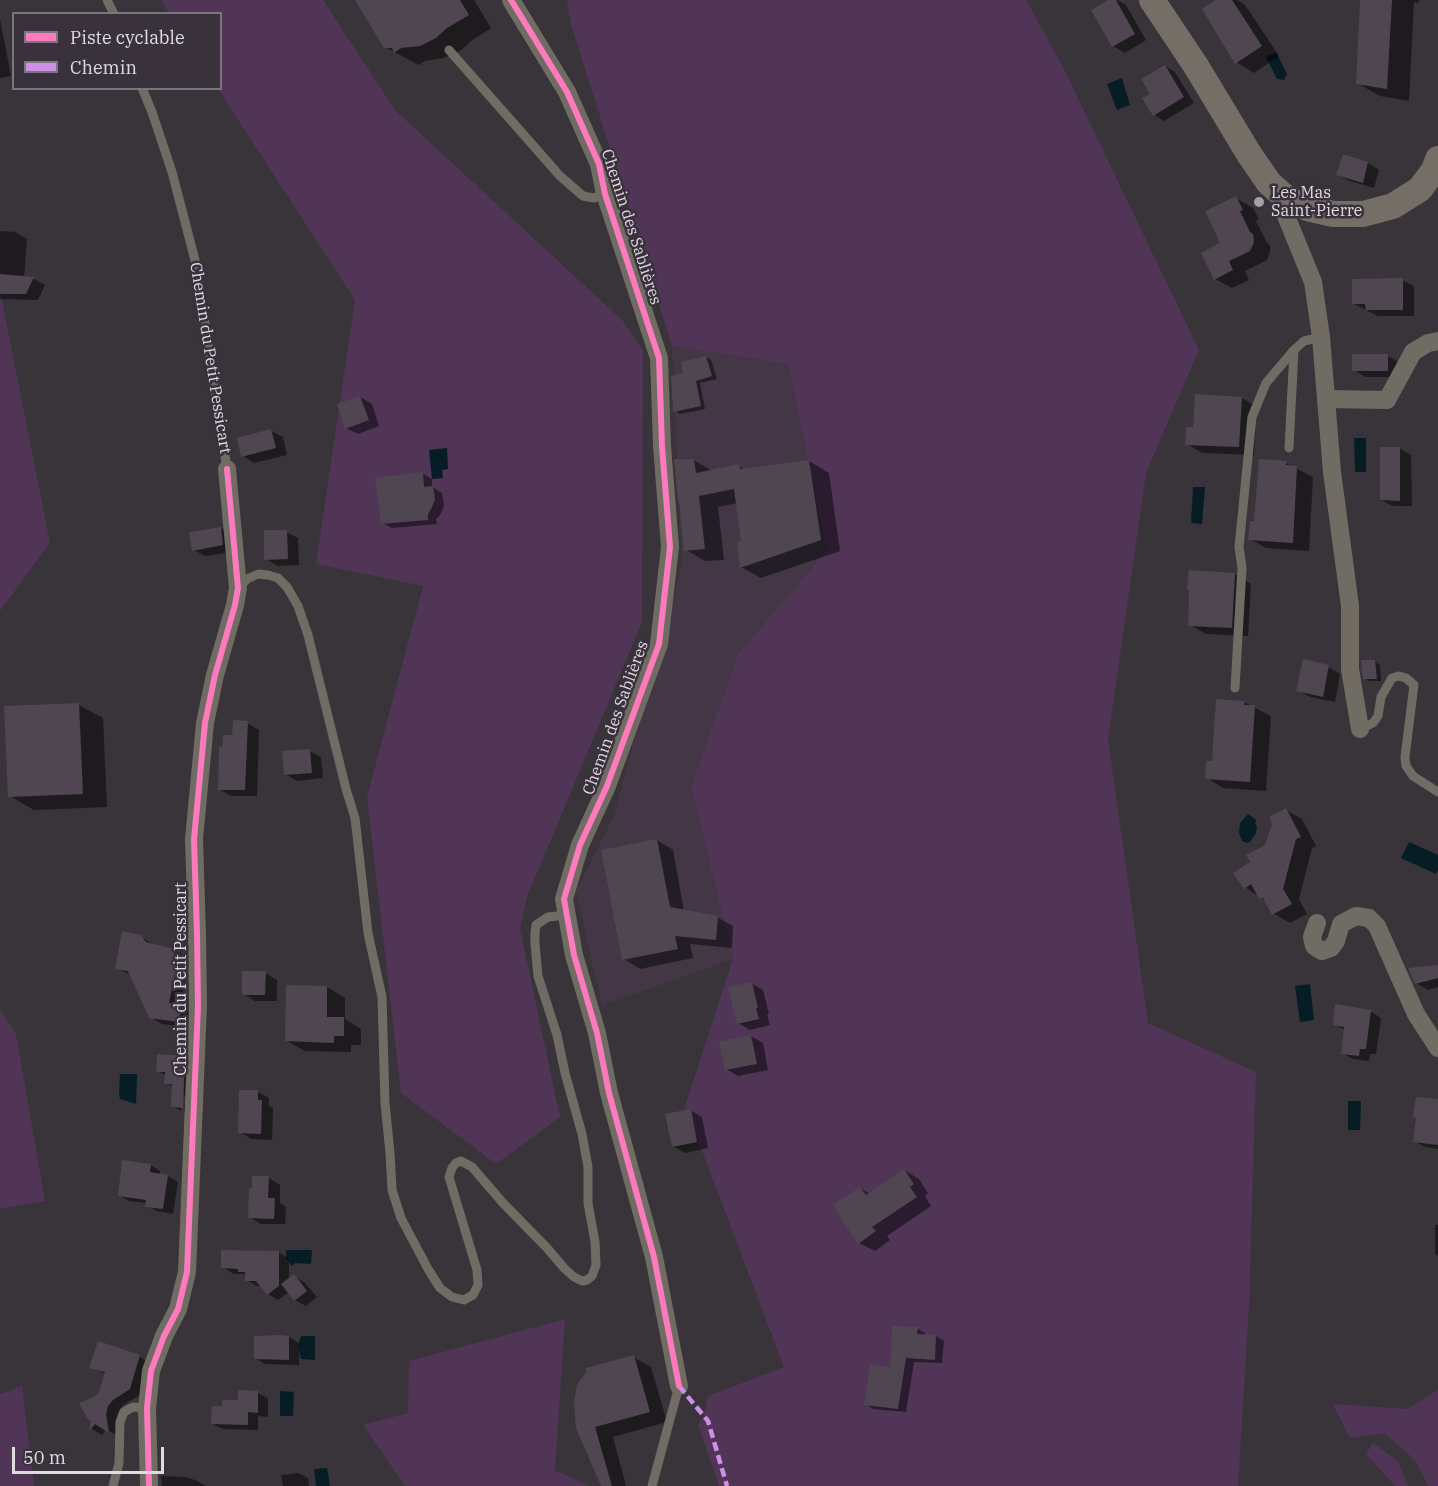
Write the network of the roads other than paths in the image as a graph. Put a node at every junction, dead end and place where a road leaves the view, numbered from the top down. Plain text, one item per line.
1 (511, 0) edge
2 (1159, 3) edge
3 (449, 50) dead end
4 (143, 90) edge
5 (1438, 159) edge
6 (605, 194) junction
7 (1286, 198) junction
8 (1321, 338) junction
9 (1438, 341) edge
10 (1294, 350) junction
11 (1327, 399) junction
12 (1289, 448) dead end
13 (227, 470) joint
14 (238, 588) junction
15 (1235, 688) dead end
16 (1360, 729) joint
17 (1438, 792) edge
18 (567, 915) junction
19 (1317, 923) dead end
20 (1438, 1048) edge
21 (679, 1386) joint
22 (147, 1408) junction
23 (113, 1486) edge
24 (149, 1486) edge
25 (652, 1486) edge

1 - 6 street, Chemin des Sablières
2 - 7 street
3 - 6 lane
4 - 13 lane, Chemin du Petit Pessicart
5 - 7 street
6 - 18 street, Chemin des Sablières
7 - 8 street
8 - 10 lane
8 - 11 street
9 - 11 street
10 - 12 lane
10 - 15 lane
11 - 16 street
13 - 14 street, Chemin du Petit Pessicart
14 - 18 lane
14 - 22 street, Chemin du Petit Pessicart
16 - 17 lane
18 - 21 street, Chemin des Sablières
19 - 20 street
21 - 25 lane
22 - 23 lane
22 - 24 street, Chemin du Petit Pessicart

